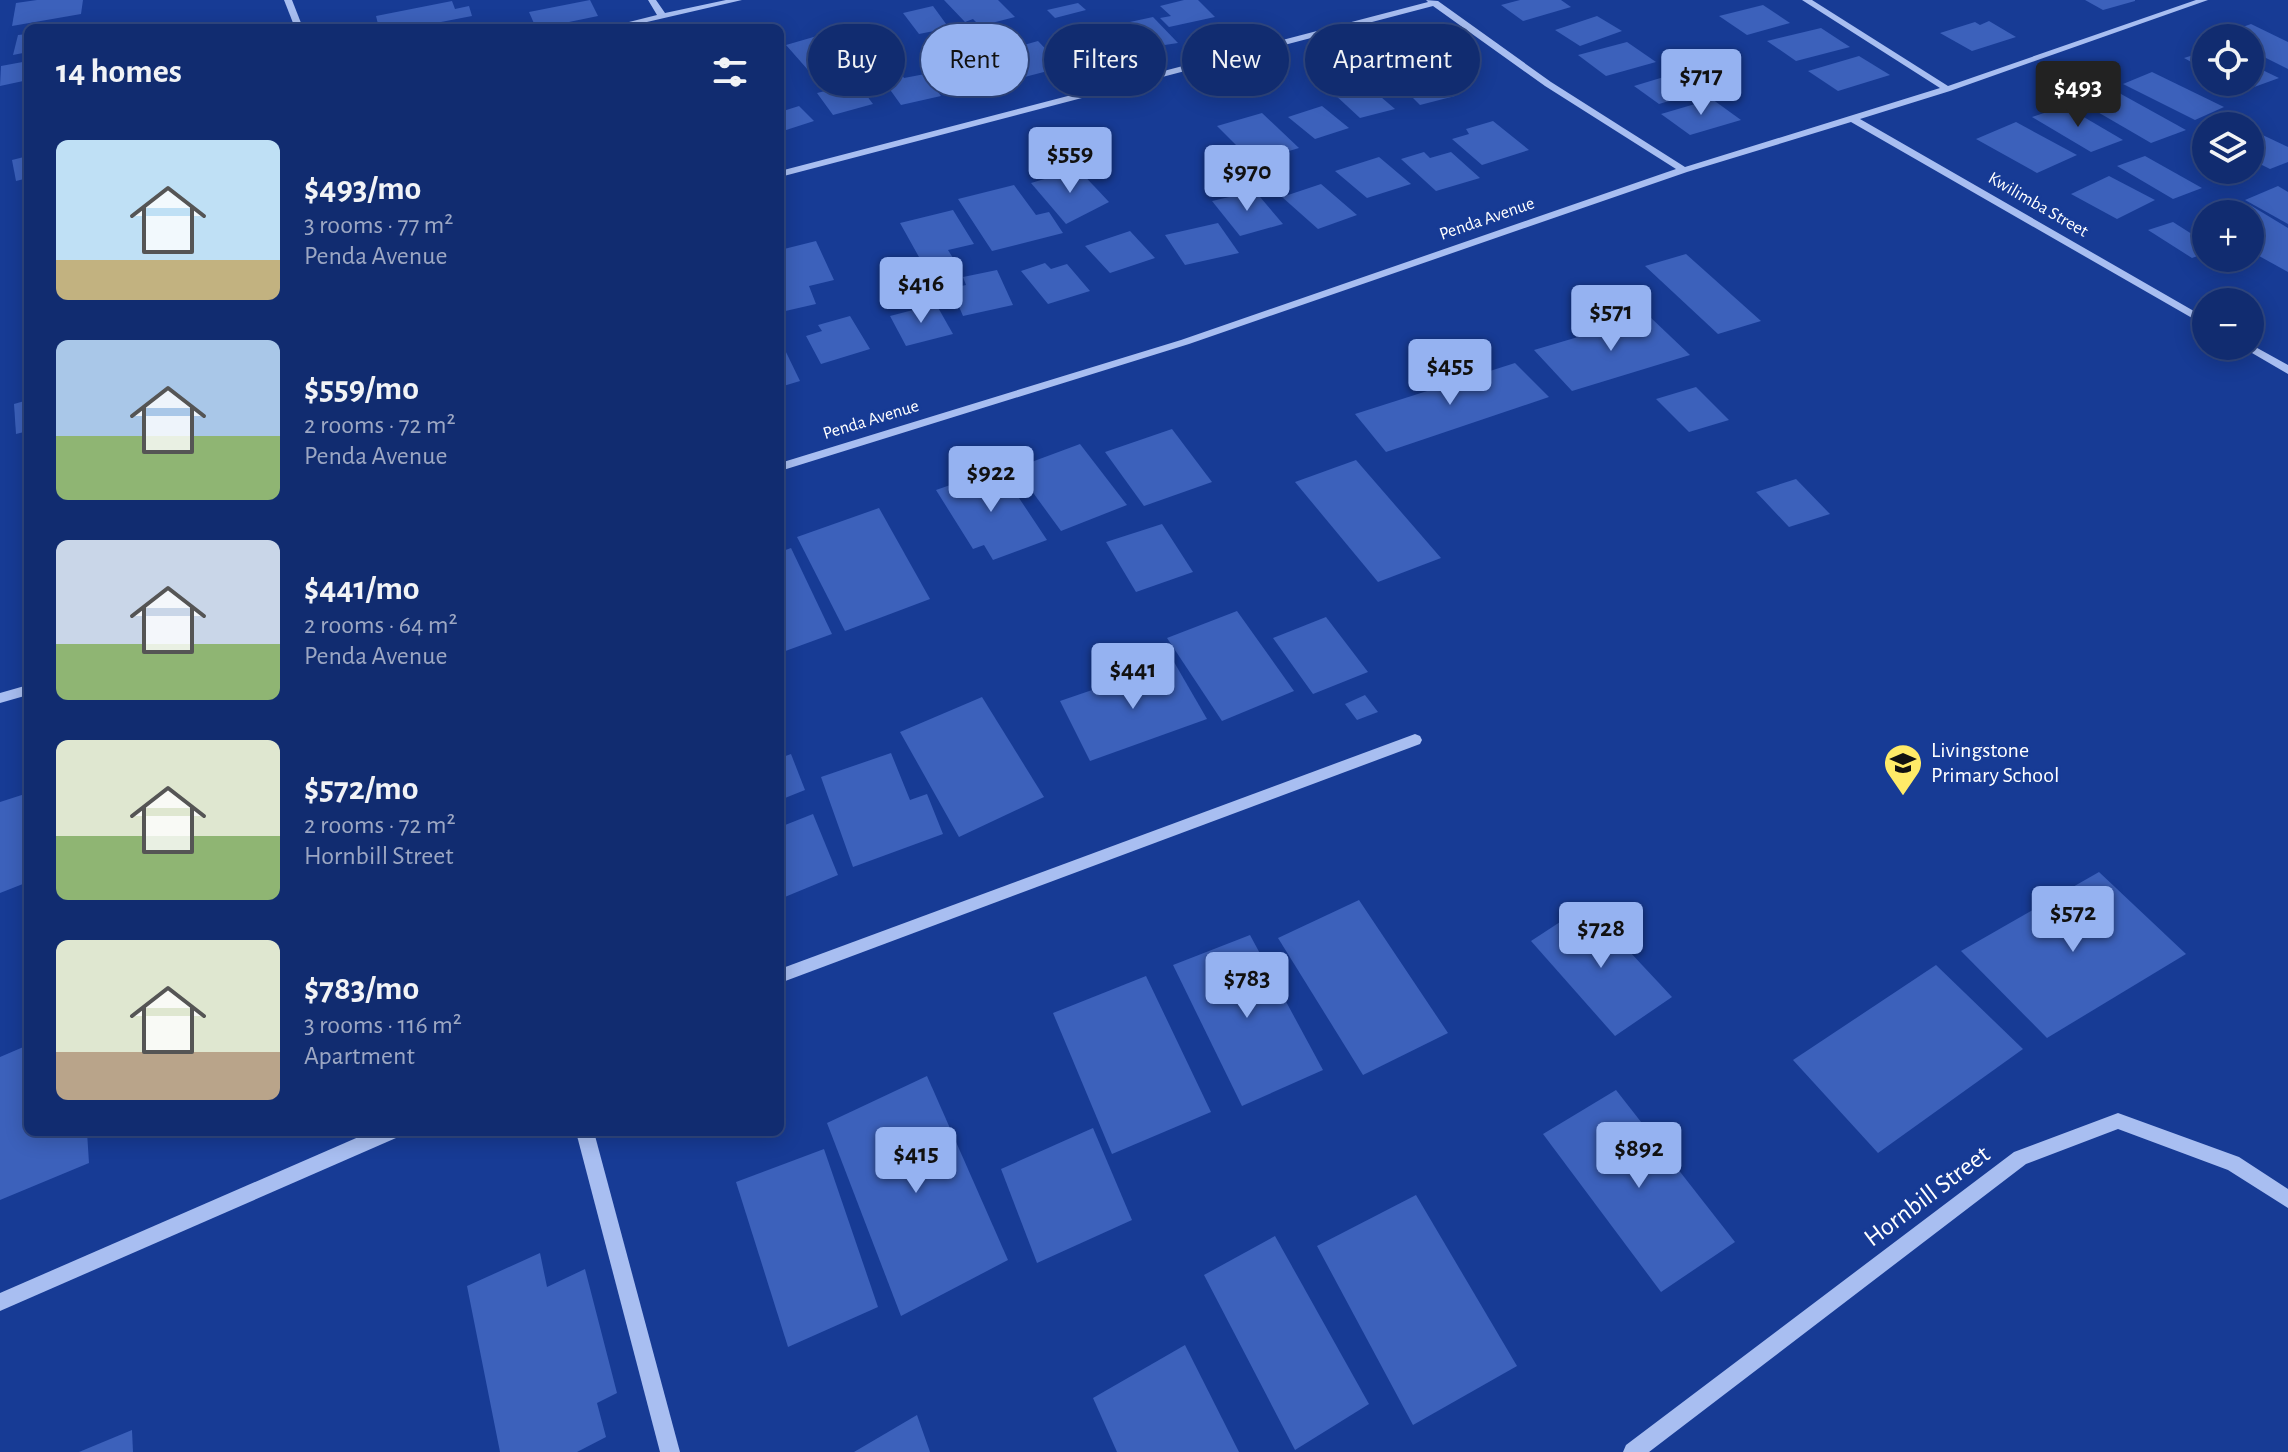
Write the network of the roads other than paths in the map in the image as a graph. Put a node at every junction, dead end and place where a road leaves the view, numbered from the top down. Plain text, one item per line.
1 (288, 0) edge
2 (652, 0) edge
3 (738, 0) edge
4 (1806, 0) edge
5 (2194, 1) edge
6 (1432, 2) edge
7 (662, 16) junction
8 (297, 24) edge
9 (627, 24) edge
10 (1947, 89) junction
11 (1853, 119) junction
12 (1684, 170) junction
13 (784, 173) edge
14 (2192, 315) edge
15 (2264, 356) edge
16 (2287, 368) edge
17 (784, 466) edge
18 (24, 691) edge
19 (0, 698) edge
20 (1415, 740) dead end
21 (784, 975) edge
22 (381, 1136) edge
23 (586, 1136) edge
24 (2288, 1199) edge
25 (0, 1302) edge
26 (670, 1452) edge
27 (1633, 1452) edge

1 - 8 street
2 - 7 street
3 - 7 street
4 - 10 street
5 - 10 street, Penda Avenue
6 - 12 street
6 - 13 street
7 - 9 street
10 - 11 street, Penda Avenue
11 - 12 street, Penda Avenue
11 - 14 street, Kwilimba Street
12 - 17 street, Penda Avenue
15 - 16 street
18 - 19 street
20 - 21 street
22 - 25 street
23 - 26 street
24 - 27 street, Hornbill Street

